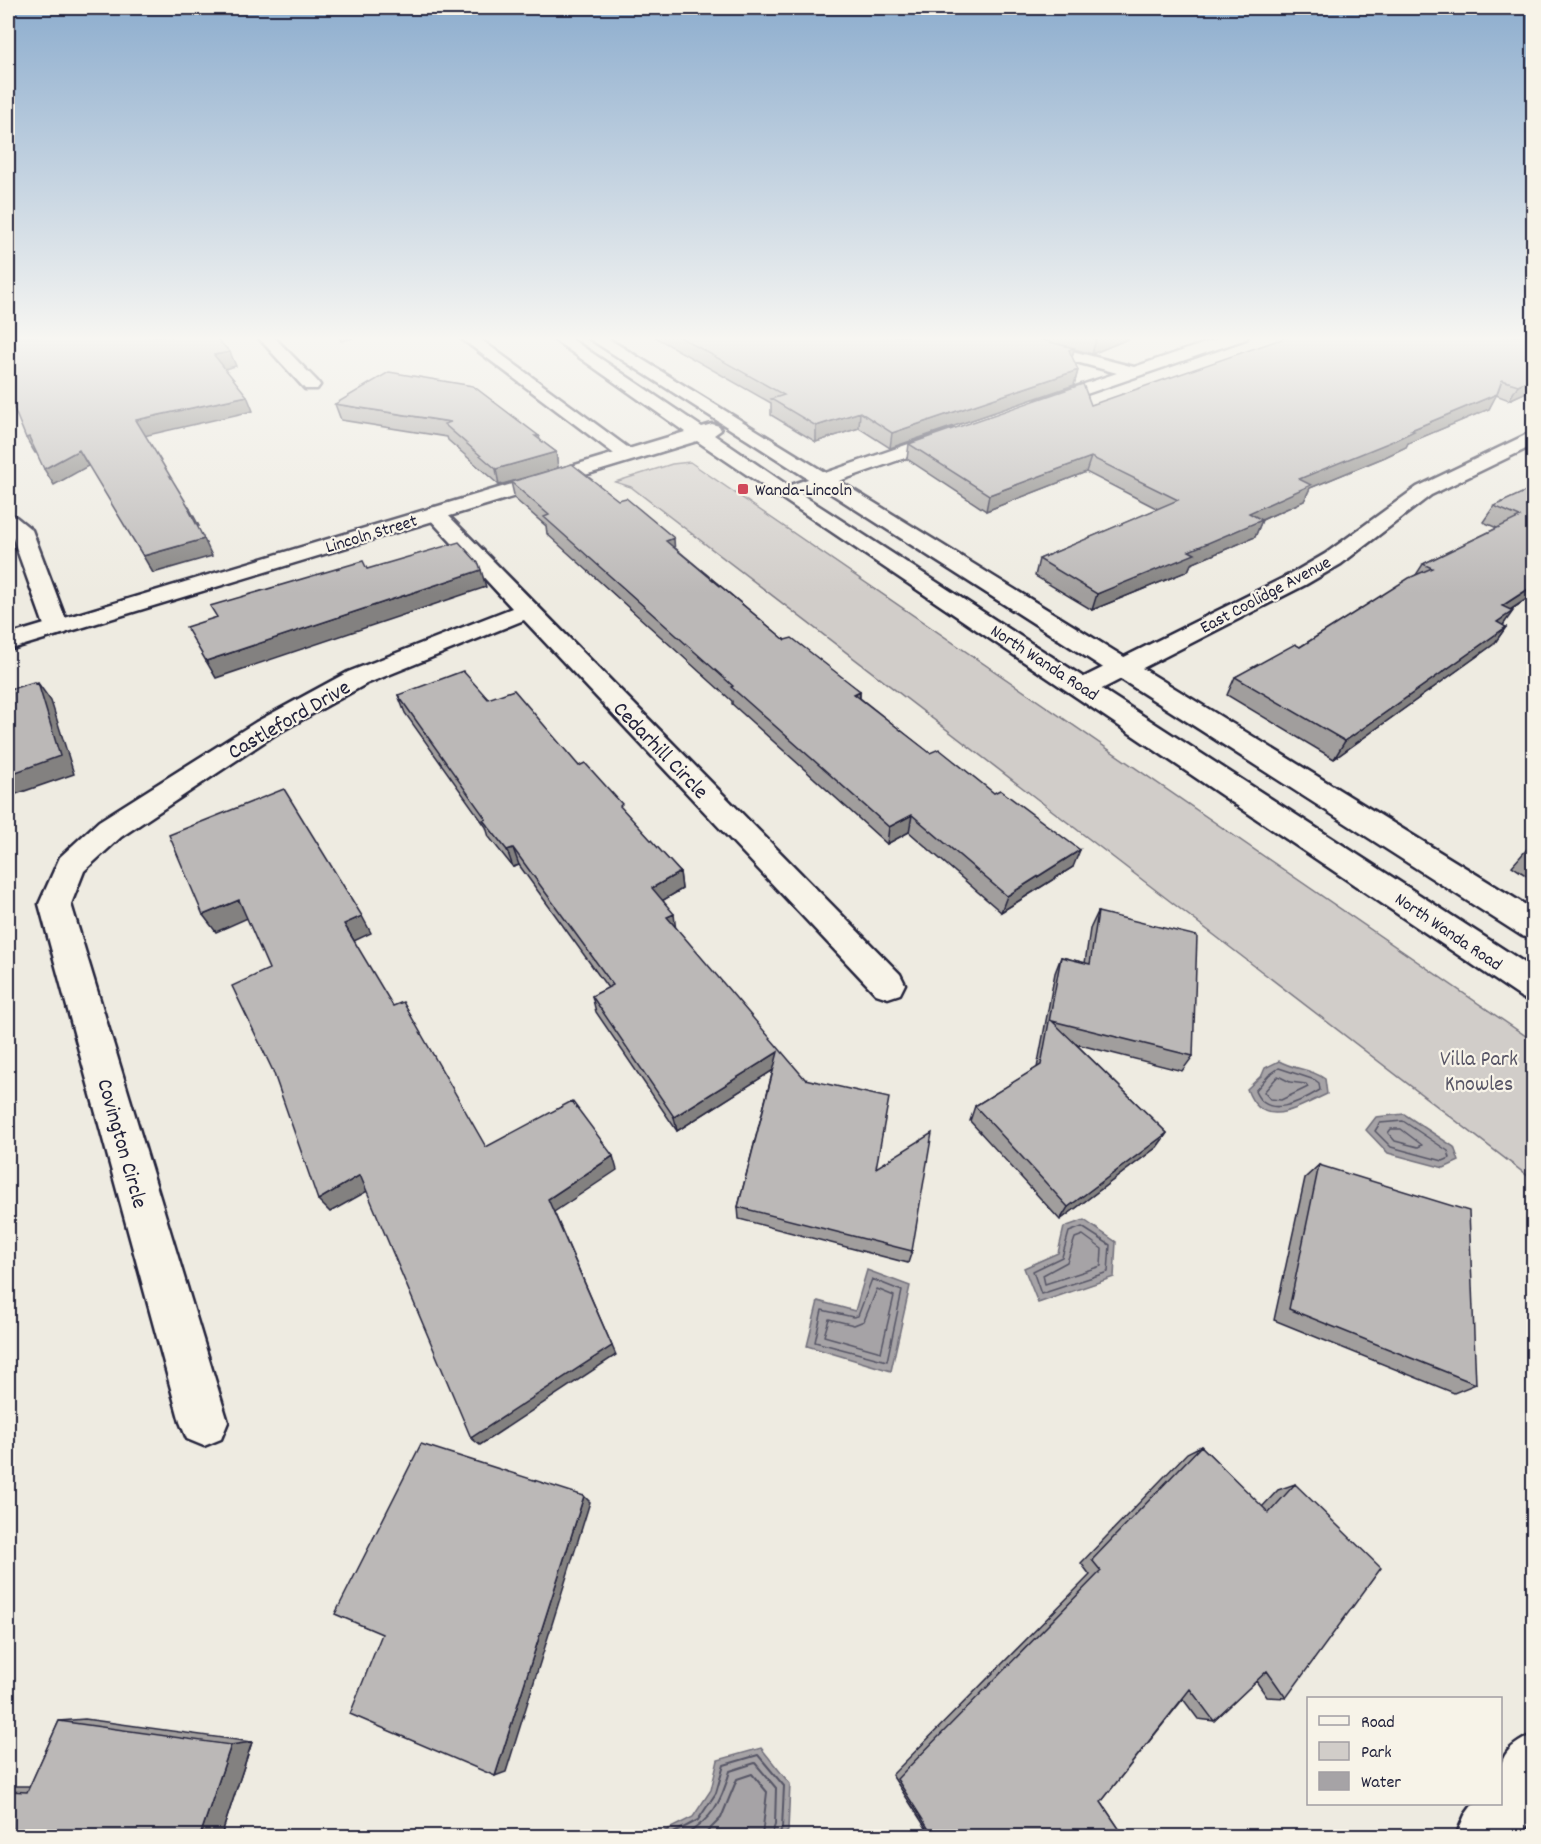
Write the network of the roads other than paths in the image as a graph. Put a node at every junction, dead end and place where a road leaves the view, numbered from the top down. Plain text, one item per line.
1 (583, 422) edge
2 (681, 422) edge
3 (735, 423) joint
4 (964, 431) edge
5 (698, 434) junction
6 (1533, 436) edge
7 (628, 455) junction
8 (825, 479) junction
9 (786, 493) junction
10 (435, 513) junction
11 (8, 522) edge
12 (528, 610) junction
13 (57, 628) junction
14 (8, 643) edge
15 (1124, 668) junction
16 (1083, 688) junction
17 (71, 865) joint
18 (1533, 927) edge
19 (888, 984) dead end
20 (1533, 988) edge
21 (204, 1422) dead end
22 (1533, 1763) edge
23 (1486, 1836) edge

1 - 7 street
2 - 5 street, North Wanda Road
3 - 5 street, Lincoln Street
3 - 8 street, North Wanda Road
4 - 8 street
5 - 7 street, Lincoln Street
5 - 9 street, North Wanda Road
6 - 15 street, East Coolidge Avenue
7 - 10 street, Lincoln Street
8 - 9 street
8 - 15 street, North Wanda Road
9 - 16 street, North Wanda Road
10 - 12 street, Cedarhill Circle
10 - 13 street, Lincoln Street
11 - 13 street
12 - 17 street, Castleford Drive
12 - 19 street, Cedarhill Circle
13 - 14 street, Lincoln Street
15 - 16 street, East Coolidge Avenue
15 - 18 street, North Wanda Road
16 - 20 street, North Wanda Road
17 - 21 street, Covington Circle
22 - 23 street

